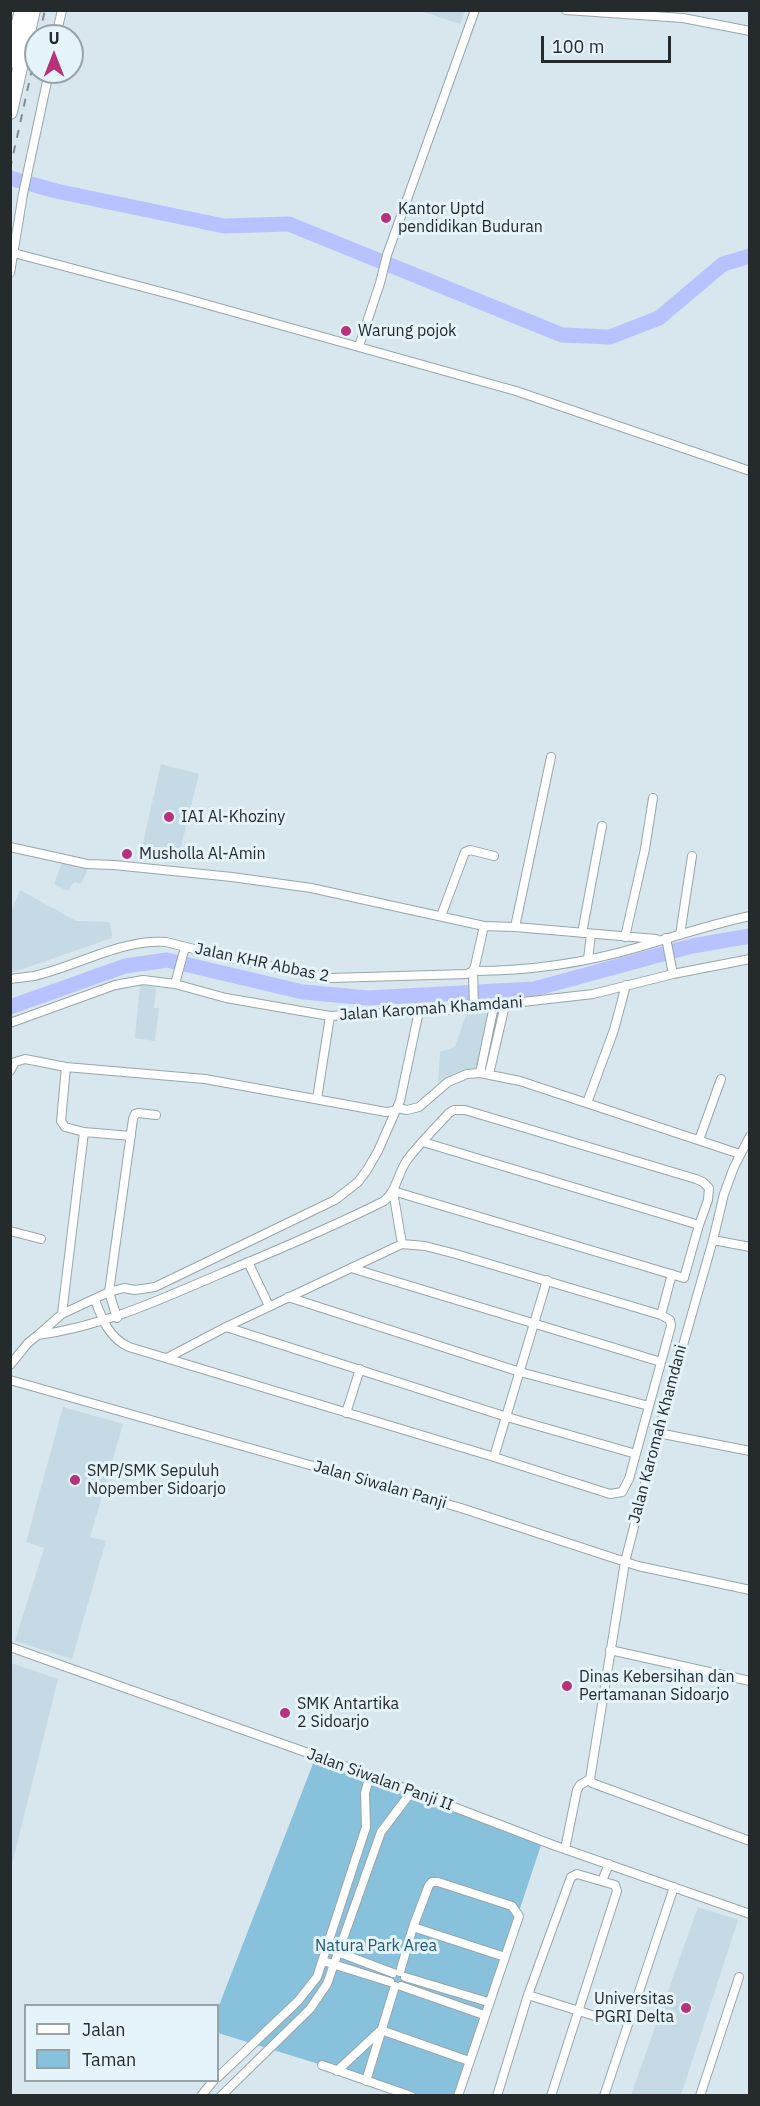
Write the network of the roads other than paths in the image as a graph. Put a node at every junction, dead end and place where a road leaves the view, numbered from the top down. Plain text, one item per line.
1 (22, 10) edge
2 (33, 10) edge
3 (475, 10) edge
4 (566, 10) edge
5 (590, 12) edge
6 (750, 31) edge
7 (10, 61) edge
8 (46, 84) edge
9 (10, 111) edge
10 (12, 253) edge
11 (10, 273) edge
12 (358, 346) junction
13 (750, 471) edge
14 (551, 758) dead end
15 (653, 798) dead end
16 (602, 826) dead end
17 (10, 847) edge
18 (494, 856) dead end
19 (692, 856) dead end
20 (441, 916) junction
21 (750, 916) edge
22 (484, 926) junction
23 (515, 927) junction
24 (587, 933) junction
25 (680, 935) junction
26 (625, 937) junction
27 (665, 941) junction
28 (184, 949) junction
29 (588, 959) junction
30 (750, 959) edge
31 (673, 974) junction
32 (472, 975) junction
33 (10, 979) edge
34 (175, 981) junction
35 (626, 985) junction
36 (474, 1004) junction
37 (505, 1005) junction
38 (494, 1006) junction
39 (419, 1011) junction
40 (330, 1016) junction
41 (10, 1023) edge
42 (66, 1067) junction
43 (10, 1071) edge
44 (484, 1073) junction
45 (721, 1079) dead end
46 (317, 1099) junction
47 (587, 1103) junction
48 (397, 1108) junction
49 (156, 1115) dead end
50 (84, 1132) junction
51 (131, 1136) junction
52 (750, 1136) edge
53 (699, 1140) junction
54 (423, 1142) junction
55 (740, 1154) junction
56 (393, 1191) junction
57 (699, 1225) junction
58 (10, 1231) edge
59 (41, 1239) dead end
60 (713, 1239) junction
61 (402, 1244) junction
62 (750, 1247) edge
63 (248, 1262) junction
64 (351, 1268) junction
65 (672, 1274) junction
66 (684, 1278) junction
67 (547, 1280) junction
68 (699, 1283) junction
69 (109, 1292) junction
70 (288, 1298) junction
71 (95, 1300) junction
72 (269, 1306) junction
73 (62, 1314) junction
74 (661, 1315) junction
75 (117, 1318) junction
76 (103, 1320) junction
77 (534, 1323) junction
78 (226, 1327) junction
79 (38, 1335) junction
80 (167, 1358) junction
81 (661, 1362) junction
82 (10, 1365) edge
83 (360, 1369) junction
84 (520, 1372) junction
85 (10, 1380) edge
86 (649, 1406) junction
87 (346, 1413) junction
88 (507, 1417) junction
89 (658, 1433) junction
90 (750, 1451) edge
91 (636, 1454) junction
92 (494, 1457) junction
93 (625, 1562) junction
94 (750, 1590) edge
95 (10, 1647) edge
96 (610, 1650) junction
97 (750, 1682) edge
98 (370, 1775) junction
99 (590, 1779) junction
100 (412, 1791) junction
101 (366, 1827) junction
102 (381, 1832) junction
103 (750, 1841) edge
104 (565, 1849) junction
105 (609, 1864) junction
106 (602, 1881) junction
107 (674, 1887) junction
108 (750, 1914) edge
109 (413, 1927) junction
110 (327, 1948) junction
111 (339, 1952) junction
112 (505, 1957) junction
113 (323, 1961) junction
114 (334, 1965) junction
115 (399, 1974) junction
116 (739, 1977) dead end
117 (395, 1985) junction
118 (528, 1995) junction
119 (299, 1999) junction
120 (488, 2002) junction
121 (310, 2009) junction
122 (578, 2011) junction
123 (484, 2015) junction
124 (598, 2017) dead end
125 (275, 2023) junction
126 (381, 2030) junction
127 (285, 2032) junction
128 (469, 2061) junction
129 (322, 2065) dead end
130 (338, 2071) junction
131 (219, 2076) edge
132 (366, 2081) junction
133 (221, 2096) edge
134 (411, 2096) edge
135 (458, 2096) edge
136 (497, 2096) edge
137 (551, 2096) edge
138 (604, 2096) edge
139 (700, 2096) edge

1 - 7 highway
2 - 9 highway
3 - 12 street
4 - 5 street
5 - 6 street
8 - 10 street
10 - 11 street
10 - 12 street
12 - 13 street
14 - 23 street
15 - 26 street
16 - 24 street
17 - 20 street
18 - 20 street
19 - 25 street
20 - 22 street
21 - 25 street
22 - 23 street
22 - 32 street
23 - 24 street
24 - 26 street
24 - 29 street
25 - 27 street
26 - 27 street
27 - 29 street, Jalan KHR Abbas 2
27 - 31 street
28 - 32 street, Jalan KHR Abbas 2
28 - 33 street, Jalan KHR Abbas 2
28 - 34 street
29 - 32 street, Jalan KHR Abbas 2
30 - 31 street, Jalan Karomah Khamdani
31 - 35 street, Jalan Karomah Khamdani
32 - 36 street
34 - 40 street, Jalan Karomah Khamdani
34 - 41 street, Jalan Karomah Khamdani
35 - 37 street, Jalan Karomah Khamdani
35 - 47 street
36 - 38 street, Jalan Karomah Khamdani
36 - 39 street, Jalan Karomah Khamdani
37 - 38 street, Jalan Karomah Khamdani
37 - 44 street
38 - 44 street
39 - 40 street, Jalan Karomah Khamdani
39 - 48 street
40 - 46 street
42 - 43 street
42 - 46 street
42 - 50 street
44 - 47 street
44 - 48 street
45 - 53 street
46 - 48 street
47 - 53 street
48 - 69 street
49 - 51 street
50 - 51 street
50 - 73 street
51 - 69 street
52 - 55 street, Jalan Karomah Khamdani
53 - 55 street
54 - 56 street
54 - 57 street
54 - 57 street
55 - 60 street, Jalan Karomah Khamdani
56 - 61 street
56 - 63 street
56 - 65 street
57 - 66 street
58 - 59 street
60 - 62 street
60 - 68 street, Jalan Karomah Khamdani
61 - 64 street
61 - 67 street
63 - 72 street
63 - 75 street
64 - 70 street
64 - 77 street
65 - 66 street
65 - 74 street
66 - 68 street
67 - 74 street
67 - 77 street
68 - 89 street, Jalan Karomah Khamdani
69 - 71 street
69 - 75 street
70 - 72 street
70 - 84 street
71 - 73 street
71 - 76 street
72 - 78 street
73 - 79 street
74 - 81 street
75 - 76 street
76 - 79 street
76 - 80 street
77 - 81 street
77 - 84 street
78 - 80 street
78 - 83 street
79 - 82 street
80 - 87 street
81 - 86 street
83 - 87 street
83 - 88 street
84 - 86 street
84 - 88 street
85 - 93 street, Jalan Siwalan Panji
86 - 91 street
87 - 92 street
88 - 91 street
88 - 92 street
89 - 90 street
89 - 93 street, Jalan Karomah Khamdani
91 - 92 street
93 - 94 street, Jalan Siwalan Panji
93 - 96 street, Jalan Karomah Khamdani
95 - 98 street, Jalan Siwalan Panji II
96 - 97 street
96 - 99 street, Jalan Karomah Khamdani
98 - 100 street, Jalan Siwalan Panji II
98 - 101 street
99 - 103 street
99 - 104 street
100 - 102 street
100 - 104 street, Jalan Siwalan Panji II
101 - 102 street
101 - 110 street
102 - 111 street
104 - 105 street, Jalan Siwalan Panji II
105 - 106 street
105 - 107 street, Jalan Siwalan Panji II
106 - 118 street
106 - 122 street
107 - 108 street, Jalan Siwalan Panji II
107 - 138 street
109 - 112 street
109 - 112 street
109 - 115 street
110 - 111 street
110 - 113 street
111 - 114 street
111 - 115 street
112 - 120 street
113 - 114 street
113 - 119 street
114 - 117 street
114 - 121 street
115 - 117 street
115 - 117 street
115 - 120 street
116 - 139 street
117 - 123 street
117 - 126 street
118 - 122 street
118 - 136 street
119 - 121 street
119 - 125 street
120 - 123 street
121 - 127 street
122 - 124 street
122 - 137 street
123 - 128 street
125 - 127 street
125 - 131 street
126 - 128 street
126 - 130 street
126 - 132 street
127 - 133 street
128 - 135 street
129 - 130 street
130 - 132 street
132 - 134 street

